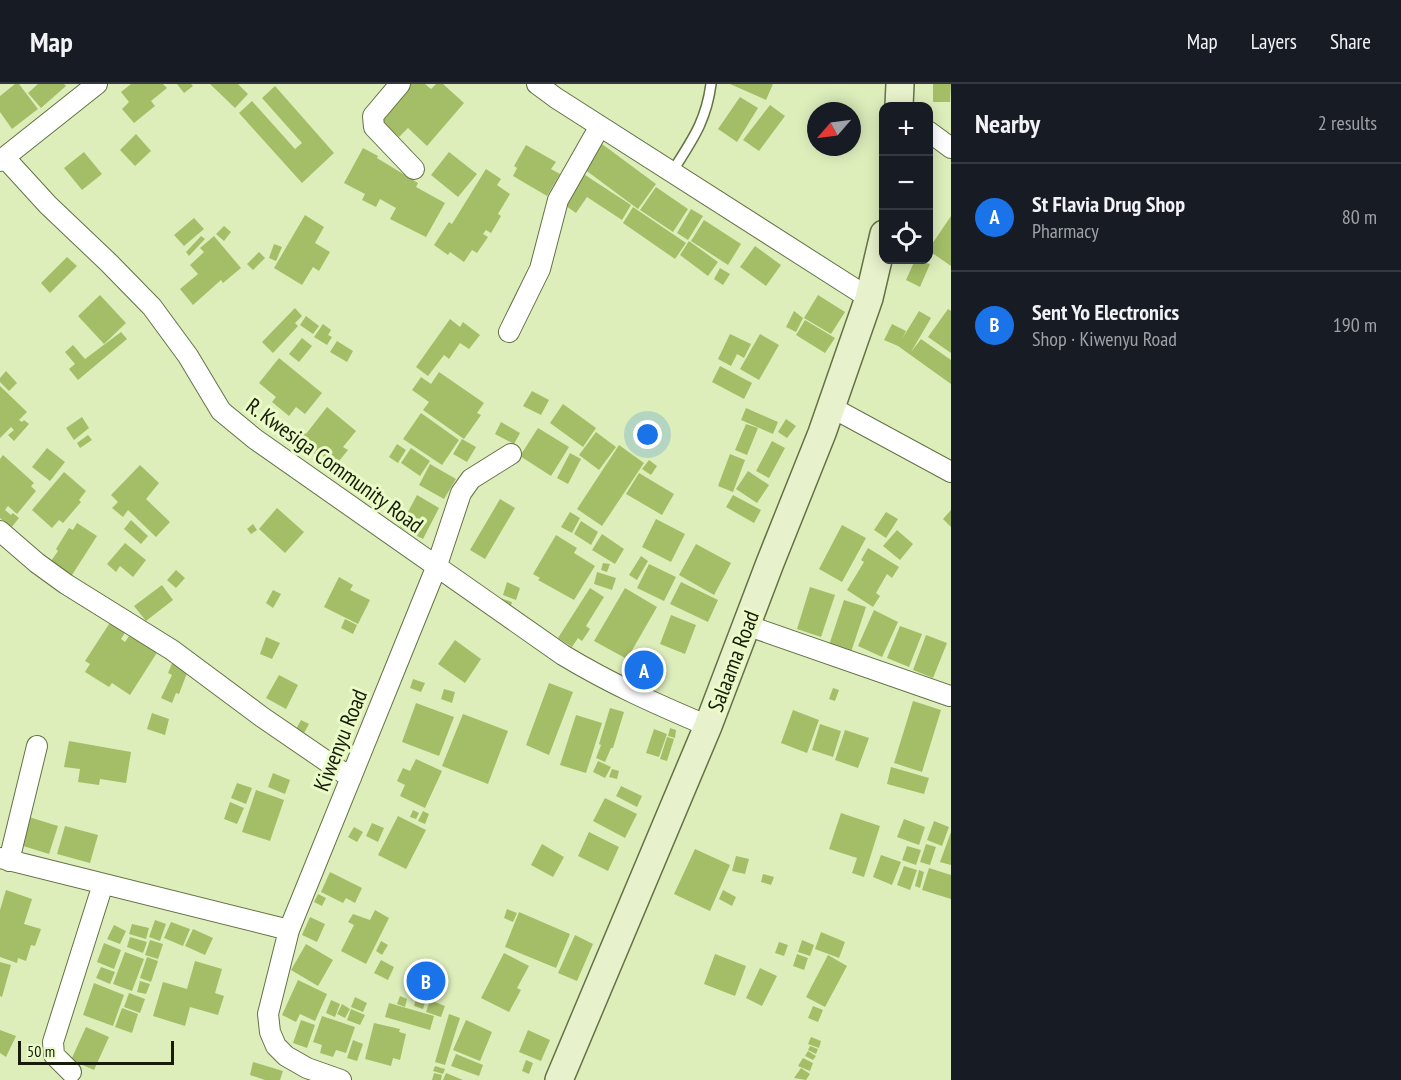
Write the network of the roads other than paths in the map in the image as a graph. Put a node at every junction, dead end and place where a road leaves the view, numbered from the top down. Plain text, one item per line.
1 (96, 84) edge
2 (400, 84) edge
3 (537, 84) edge
4 (711, 84) edge
5 (900, 84) edge
6 (899, 102) edge
7 (600, 126) junction
8 (933, 135) edge
9 (951, 148) edge
10 (2, 159) edge
11 (414, 169) dead end
12 (672, 172) junction
13 (879, 255) edge
14 (869, 297) junction
15 (509, 332) dead end
16 (831, 407) junction
17 (512, 454) dead end
18 (951, 472) edge
19 (0, 531) edge
20 (436, 568) junction
21 (746, 625) junction
22 (950, 696) edge
23 (708, 726) junction
24 (37, 746) dead end
25 (351, 778) junction
26 (5, 860) edge
27 (103, 884) junction
28 (289, 930) junction
29 (71, 1072) dead end
30 (341, 1080) edge
31 (559, 1080) edge

1 - 10 street
2 - 11 street
3 - 7 street
4 - 12 lane
5 - 6 main road
7 - 12 street
7 - 15 street
8 - 9 street
10 - 20 street, R. Kwesiga Community Road
12 - 14 street
13 - 14 main road, Salaama Road
14 - 16 main road, Salaama Road
16 - 18 street
16 - 21 main road, Salaama Road
17 - 20 street, Kiwenyu Road
19 - 25 street
20 - 23 street, R. Kwesiga Community Road
20 - 25 street, Kiwenyu Road
21 - 22 street
21 - 23 main road, Salaama Road
23 - 31 main road, Salaama Road
24 - 26 street
25 - 28 street, Kiwenyu Road
26 - 27 street
27 - 28 street
27 - 29 street
28 - 30 street, Kiwenyu Road

